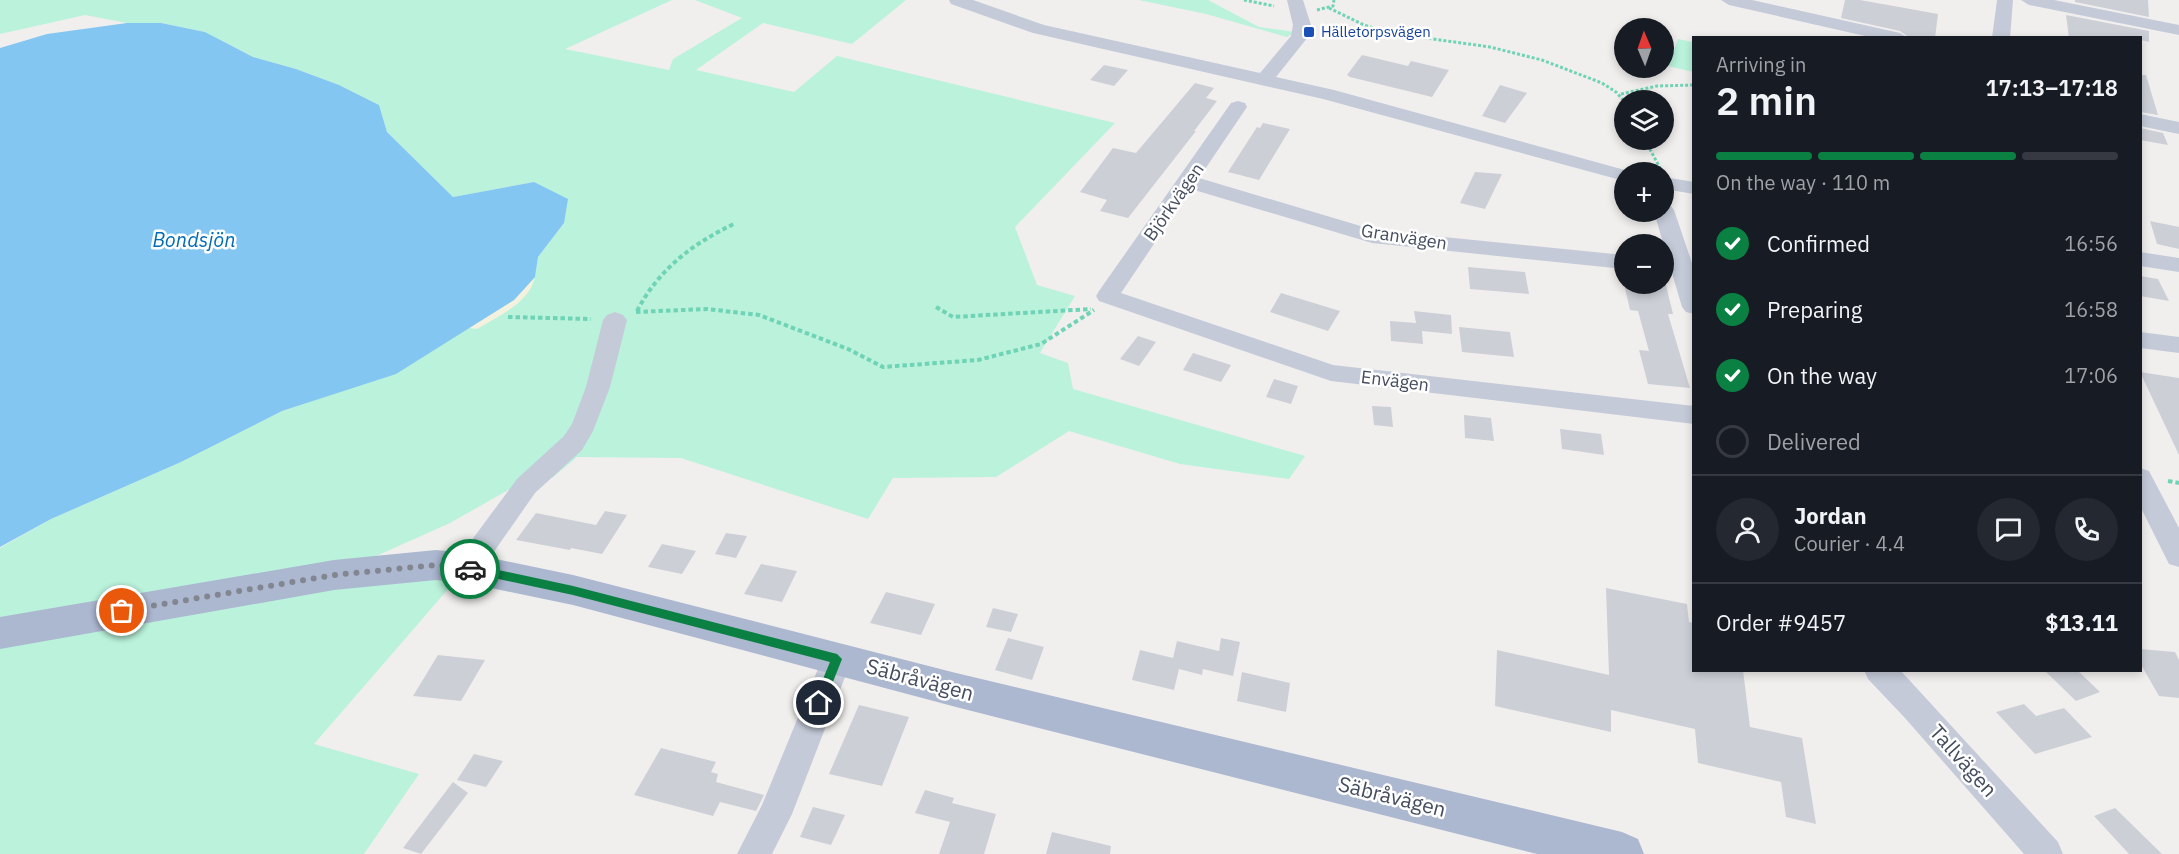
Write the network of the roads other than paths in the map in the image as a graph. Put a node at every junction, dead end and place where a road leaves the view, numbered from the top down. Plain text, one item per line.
1 (957, 0) edge
2 (1295, 0) edge
3 (1729, 0) edge
4 (2005, 0) edge
5 (2029, 0) edge
6 (2179, 30) edge
7 (1891, 36) edge
8 (2001, 36) edge
9 (1263, 81) junction
10 (1238, 108) dead end
11 (2142, 120) edge
12 (2179, 128) edge
13 (1614, 172) edge
14 (1189, 182) junction
15 (1674, 185) edge
16 (1692, 188) edge
17 (2142, 259) edge
18 (1614, 261) edge
19 (2179, 265) edge
20 (1674, 271) edge
21 (1101, 303) joint
22 (1692, 303) edge
23 (626, 315) road end
24 (2142, 340) edge
25 (2179, 345) edge
26 (1692, 415) edge
27 (2142, 482) edge
28 (2179, 556) edge
29 (467, 568) junction
30 (2, 635) edge
31 (837, 659) junction
32 (1881, 672) edge
33 (754, 854) edge
34 (1623, 854) edge
35 (2046, 854) edge

1 - 9 street
2 - 9 street
3 - 7 street
4 - 8 street
5 - 6 street
9 - 13 street
10 - 14 street, Björkvägen
11 - 12 street
14 - 18 street, Granvägen
14 - 21 street, Björkvägen
15 - 16 street
17 - 19 street
20 - 22 street
21 - 26 street, Envägen
23 - 29 street
24 - 25 street
27 - 28 street
29 - 30 main road, Säbråvägen
29 - 31 main road, Säbråvägen
31 - 33 street
31 - 34 main road, Säbråvägen
32 - 35 street, Tallvägen

